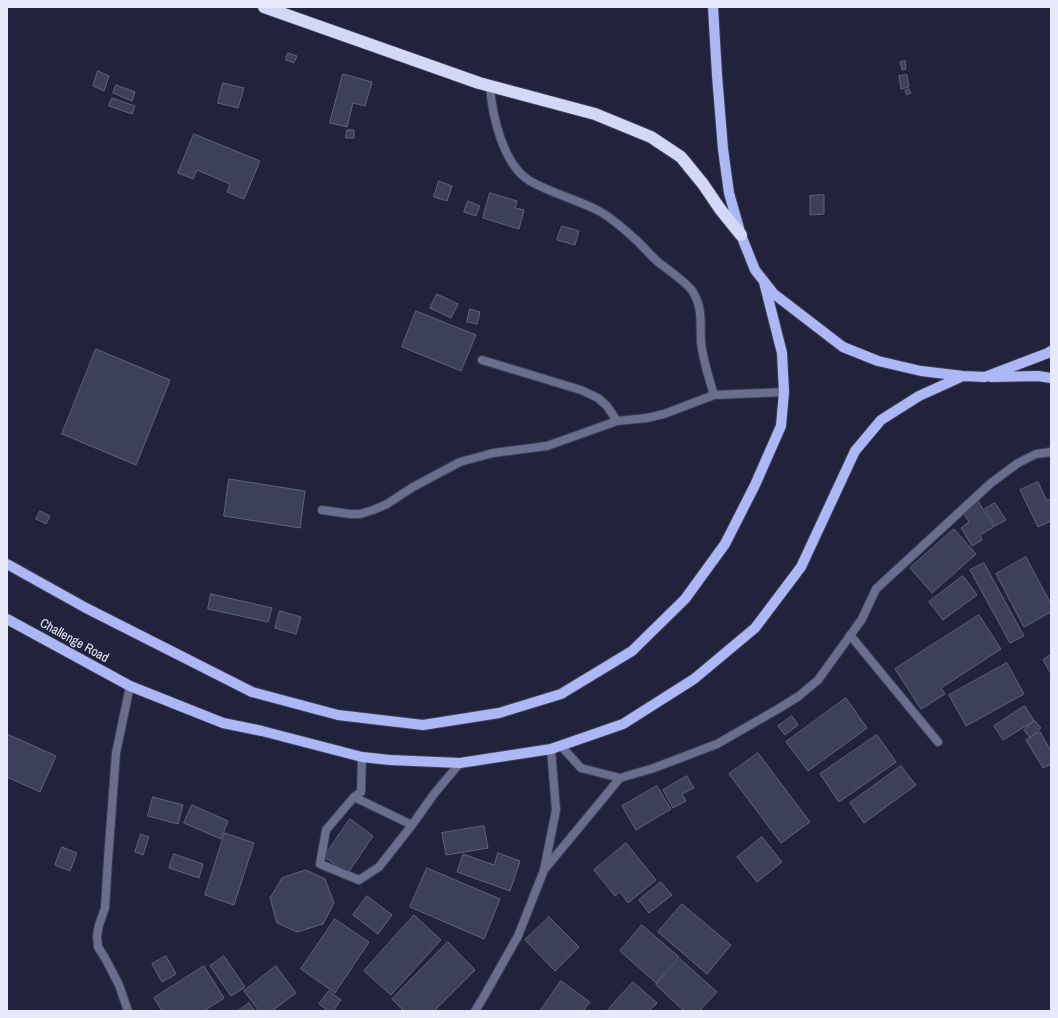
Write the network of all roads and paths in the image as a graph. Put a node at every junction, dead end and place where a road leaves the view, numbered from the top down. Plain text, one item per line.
1 (264, 7) edge
2 (713, 7) edge
3 (490, 86) junction
4 (741, 235) junction
5 (764, 282) junction
6 (1051, 351) edge
7 (482, 360) dead end
8 (963, 376) junction
9 (985, 377) junction
10 (1051, 378) edge
11 (784, 392) junction
12 (714, 395) junction
13 (617, 421) junction
14 (1051, 452) edge
15 (322, 510) dead end
16 (7, 564) edge
17 (7, 619) edge
18 (850, 635) junction
19 (130, 686) junction
20 (938, 742) dead end
21 (561, 746) junction
22 (551, 750) junction
23 (362, 757) junction
24 (460, 763) junction
25 (620, 778) junction
26 (354, 797) junction
27 (412, 825) junction
28 (544, 870) junction
29 (128, 1011) edge
30 (475, 1011) edge

1 - 3 highway
2 - 4 main road
3 - 4 highway
3 - 12 street
4 - 5 main road
5 - 8 main road
5 - 11 main road
6 - 9 main road
7 - 13 street
8 - 9 main road
8 - 21 main road, Challenge Road
9 - 10 main road
11 - 12 street
11 - 16 main road
12 - 13 street
13 - 15 street
14 - 18 street
17 - 19 main road, Challenge Road
18 - 20 street
18 - 25 street
19 - 23 main road, Challenge Road
19 - 29 street
21 - 22 main road, Challenge Road
21 - 25 street
22 - 24 main road, Challenge Road
22 - 28 street
23 - 24 main road, Challenge Road
23 - 26 street
24 - 27 street
25 - 28 street
26 - 27 street
26 - 27 street
28 - 30 street

